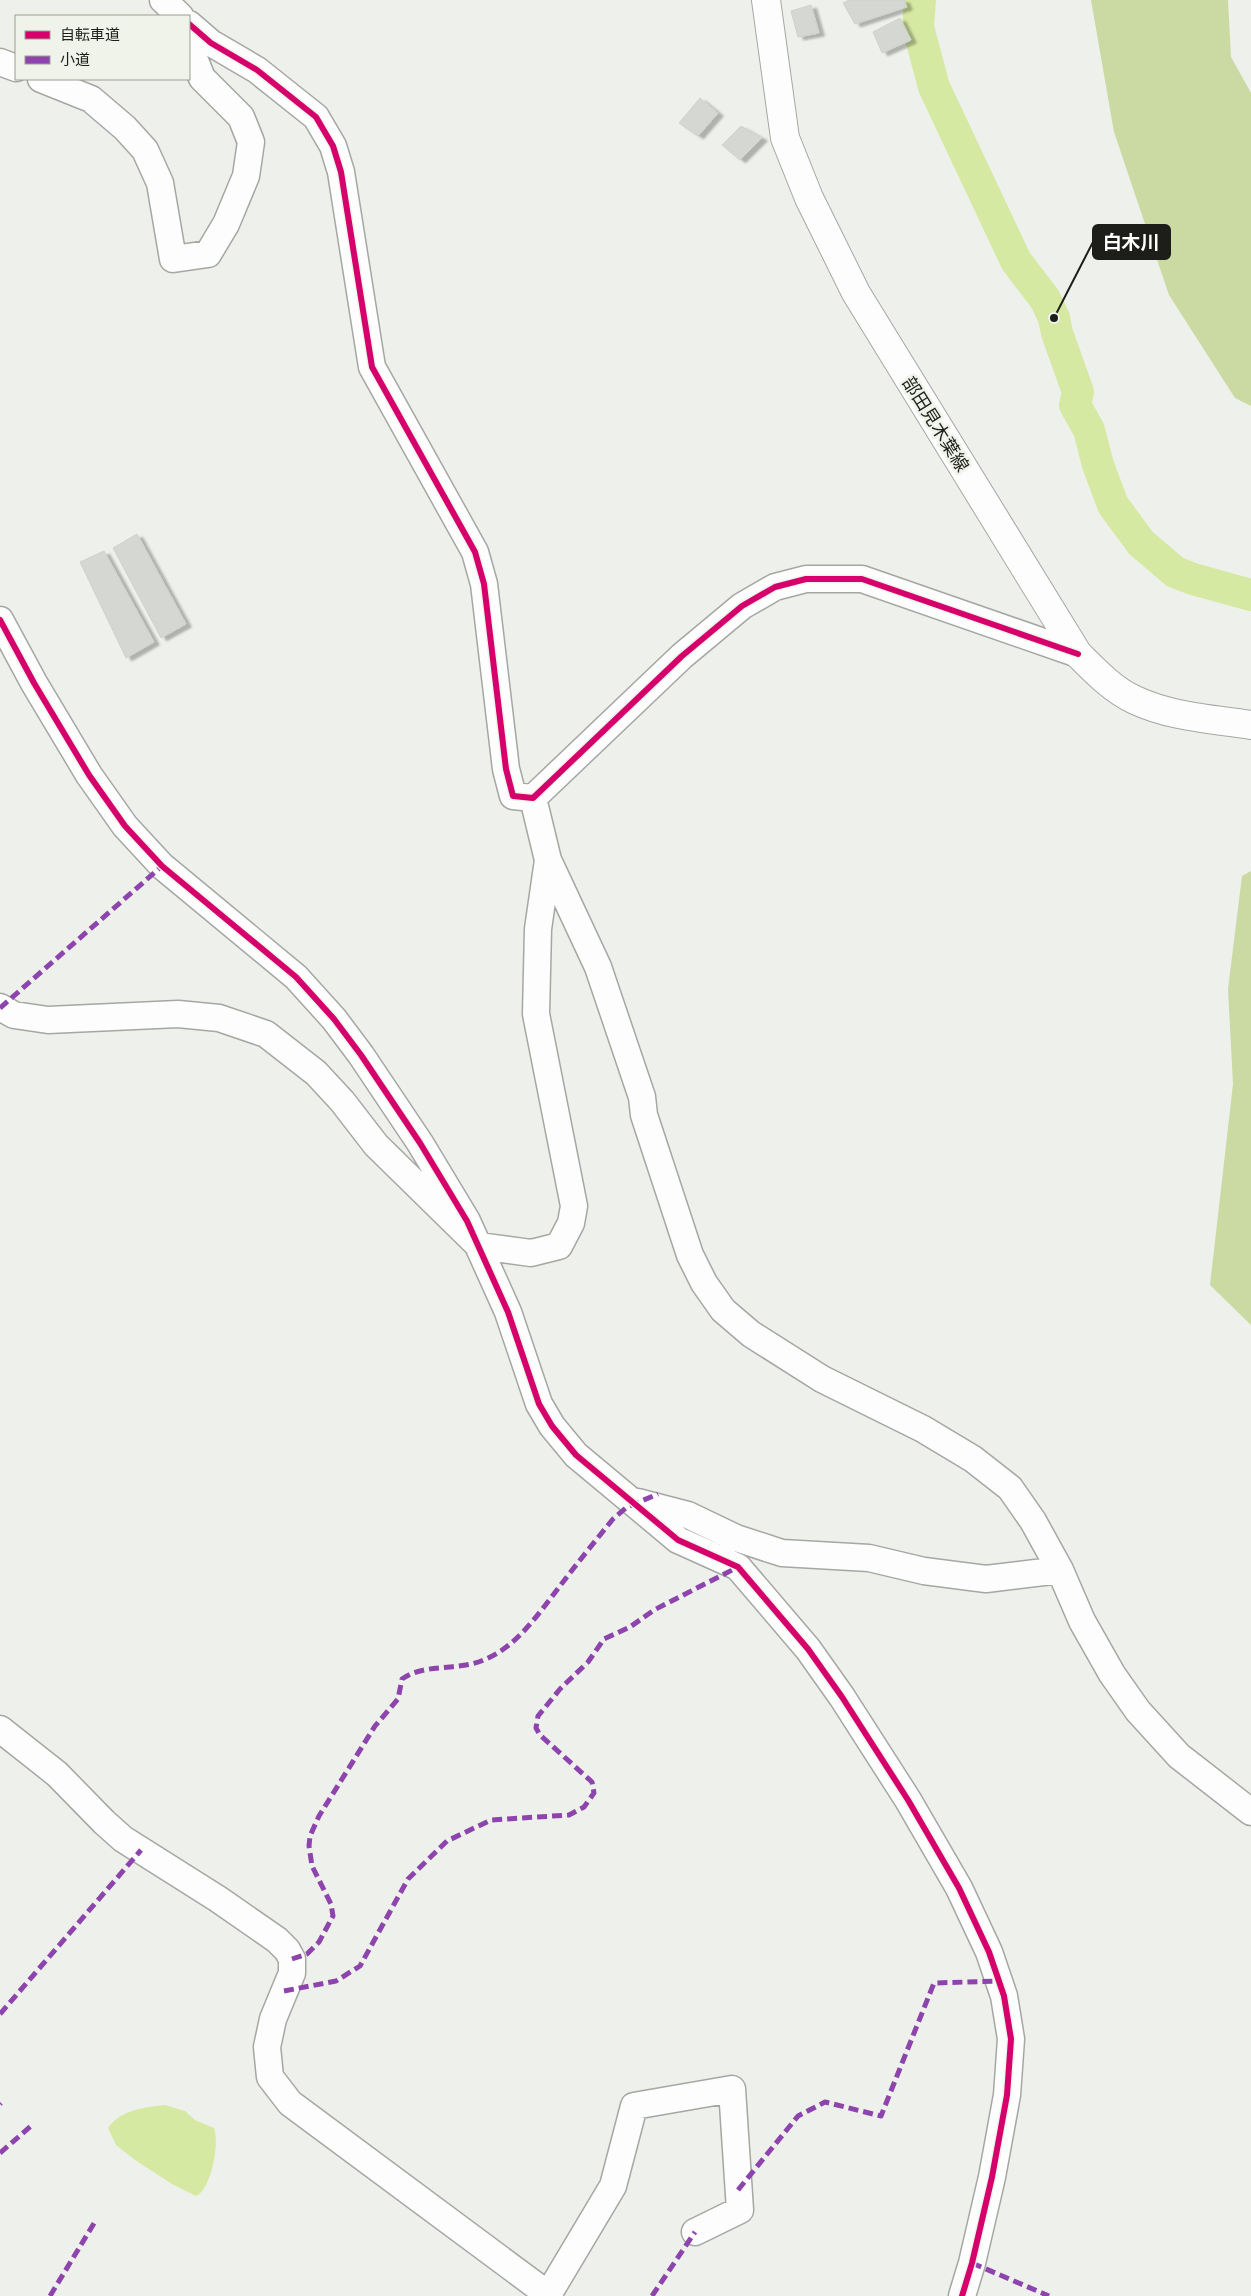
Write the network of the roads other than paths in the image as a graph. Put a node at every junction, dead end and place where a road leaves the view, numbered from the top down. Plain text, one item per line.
1 (163, 0) edge
2 (766, 0) edge
3 (179, 15) edge
4 (190, 26) edge
5 (190, 41) edge
6 (0, 62) edge
7 (15, 68) edge
8 (43, 80) edge
9 (0, 620) edge
10 (1078, 654) junction
11 (1251, 725) edge
12 (533, 798) junction
13 (548, 860) junction
14 (0, 1007) edge
15 (479, 1246) junction
16 (630, 1500) junction
17 (1060, 1570) junction
18 (0, 1729) edge
19 (1251, 1812) edge
20 (696, 2232) dead end
21 (549, 2296) edge
22 (962, 2296) edge

1 - 3 street
2 - 10 main road, 部田見木葉線
4 - 12 street
5 - 8 street
6 - 7 street
9 - 15 street
10 - 11 main road, 部田見木葉線
10 - 12 street
12 - 13 street
13 - 15 street
13 - 17 street
14 - 15 street
15 - 16 street
16 - 17 street
16 - 22 street
17 - 19 street
18 - 21 street
20 - 21 street

